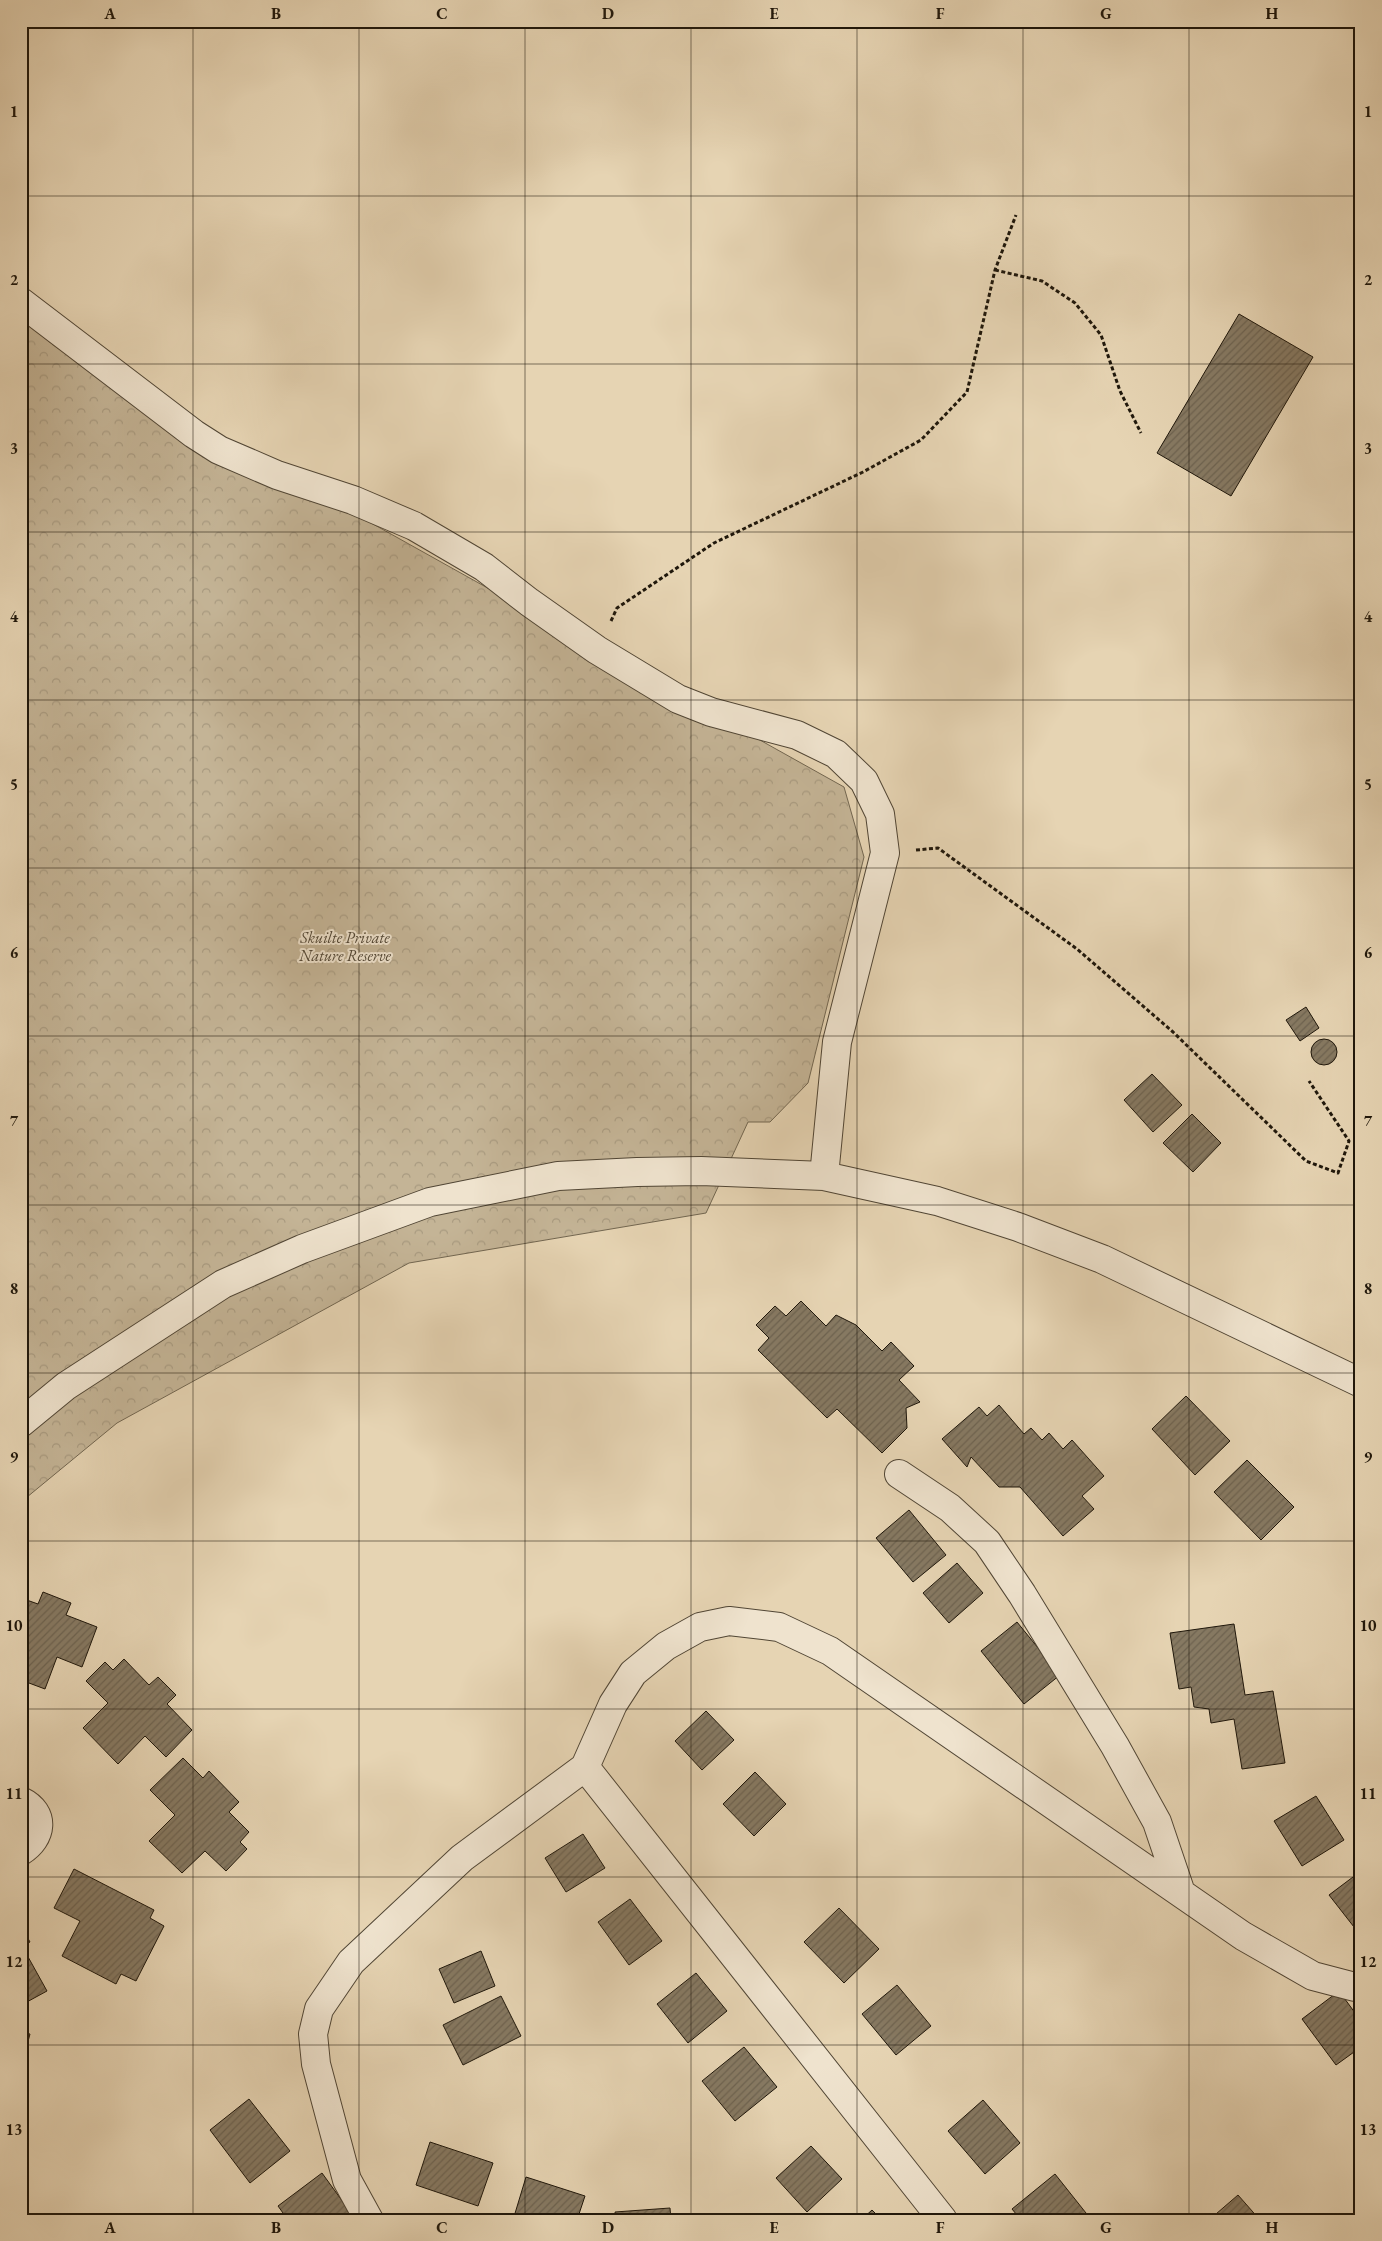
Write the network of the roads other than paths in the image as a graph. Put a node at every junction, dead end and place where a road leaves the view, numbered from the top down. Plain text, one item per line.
1 (21, 302) edge
2 (824, 1176) junction
3 (1361, 1383) edge
4 (21, 1423) edge
5 (899, 1474) dead end
6 (586, 1767) junction
7 (21, 1801) edge
8 (21, 1851) edge
9 (1181, 1893) junction
10 (1361, 1986) edge
11 (370, 2220) edge
12 (943, 2220) edge

1 - 2 street
2 - 3 street
2 - 4 street
5 - 9 street
6 - 9 street
6 - 11 street
6 - 12 street
7 - 8 street
9 - 10 street

